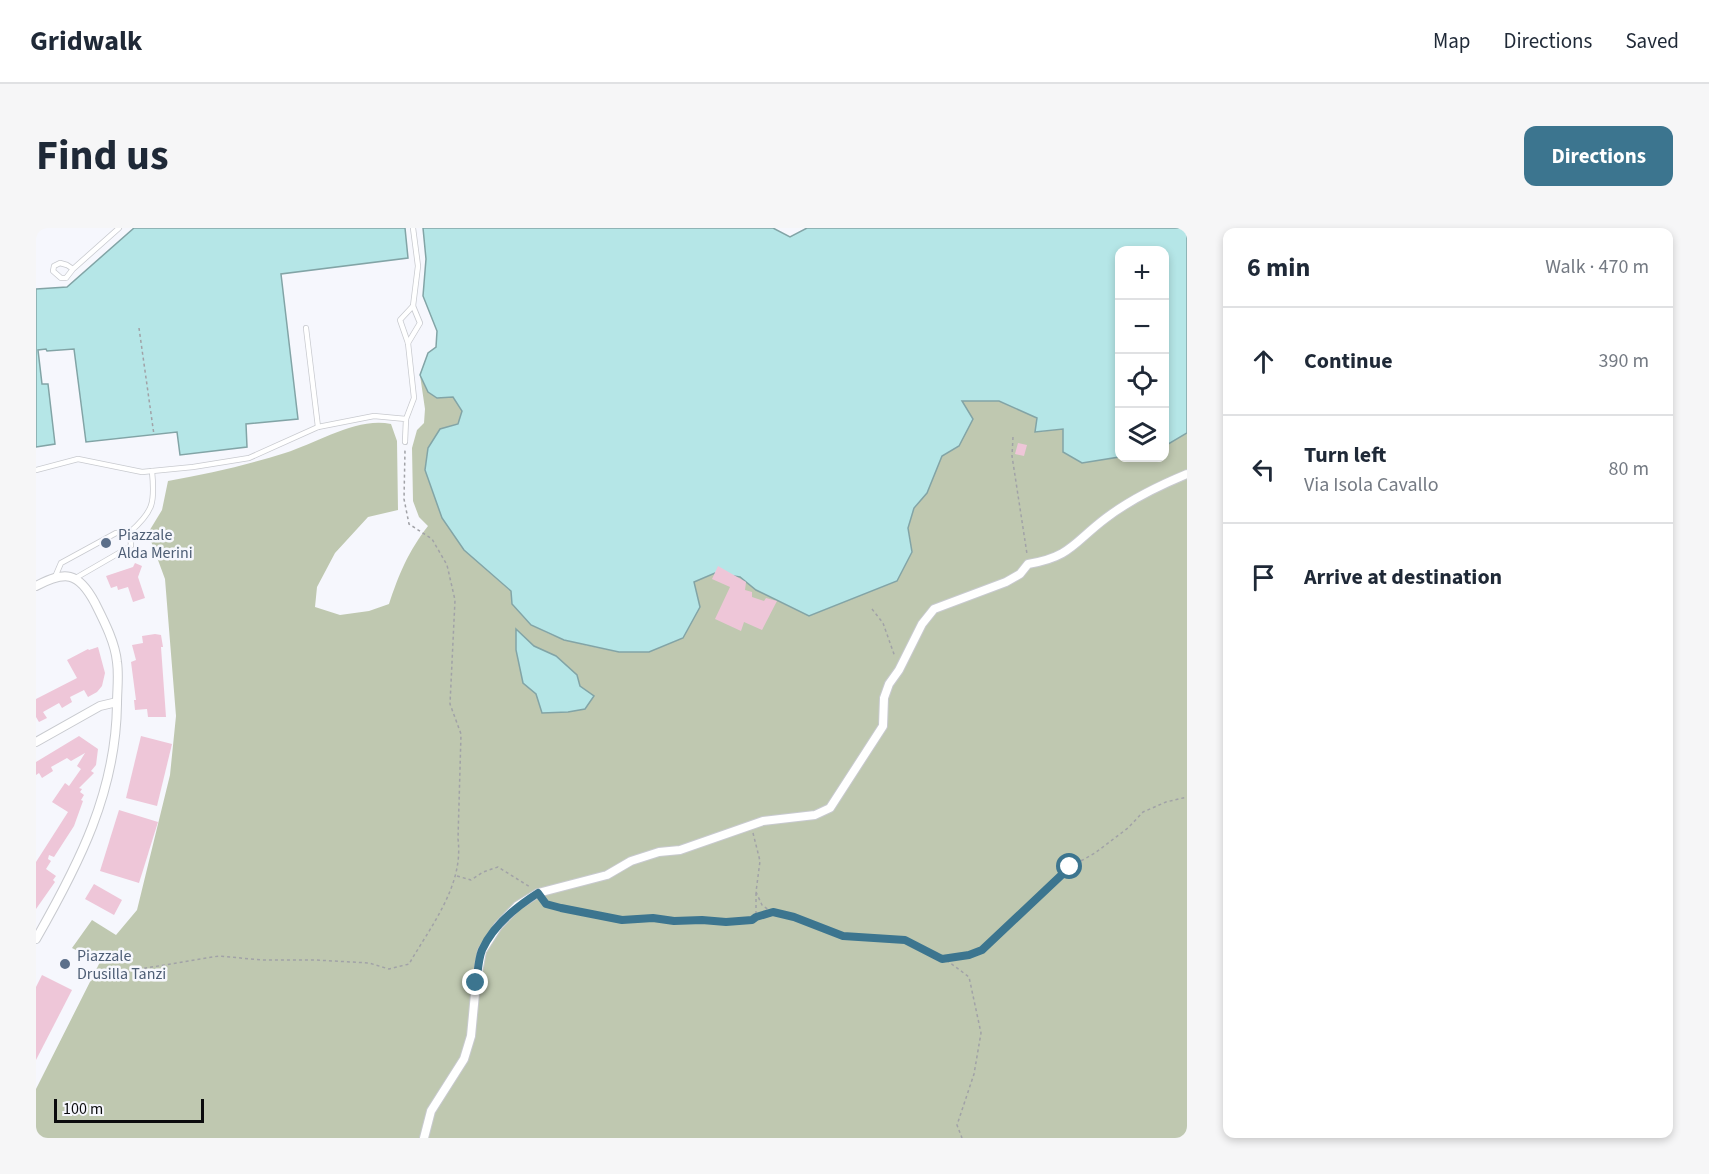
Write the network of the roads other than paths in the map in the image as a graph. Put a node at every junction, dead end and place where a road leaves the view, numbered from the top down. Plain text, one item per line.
1 (119, 228) edge
2 (413, 228) edge
3 (73, 269) dead end
4 (413, 306) junction
5 (306, 328) dead end
6 (408, 343) junction
7 (406, 419) junction
8 (318, 427) junction
9 (405, 442) road end
10 (36, 470) edge
11 (152, 471) junction
12 (1187, 474) edge
13 (130, 532) junction
14 (55, 577) junction
15 (74, 579) junction
16 (36, 586) edge
17 (117, 702) junction
18 (36, 742) edge
19 (36, 937) edge
20 (424, 1138) edge

1 - 3 lane
2 - 4 lane
4 - 6 lane
4 - 6 lane
5 - 8 lane
6 - 7 lane
7 - 8 lane
7 - 9 lane
8 - 11 lane
10 - 11 lane
11 - 13 lane
12 - 20 street
13 - 14 lane
13 - 15 lane
14 - 15 street
14 - 16 street
15 - 17 street
17 - 18 street
17 - 19 street

